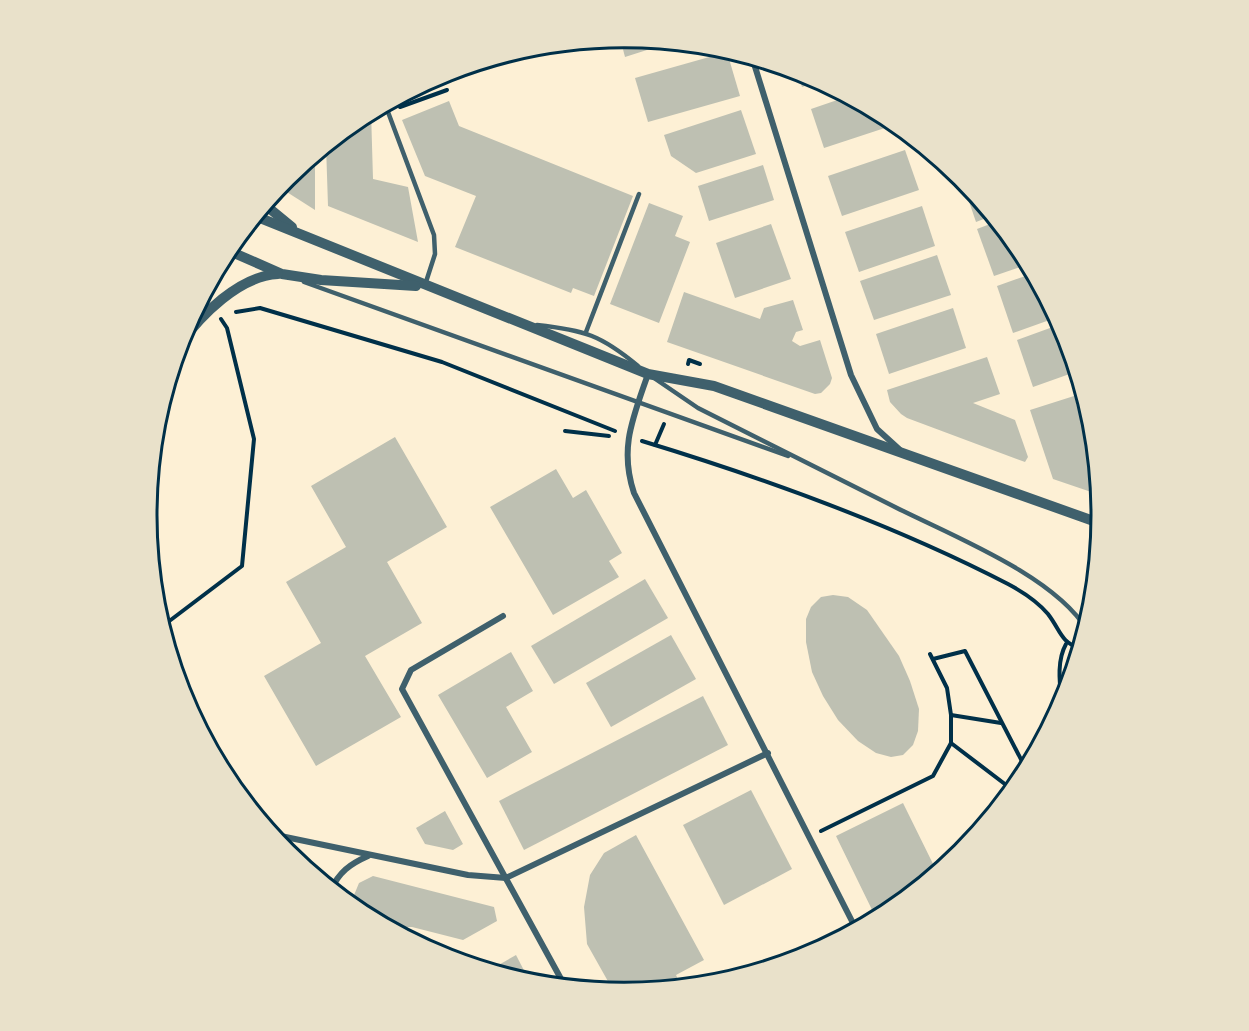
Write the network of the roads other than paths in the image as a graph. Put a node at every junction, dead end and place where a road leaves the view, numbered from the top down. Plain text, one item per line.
1 (755, 67) edge
2 (388, 112) dead end
3 (639, 194) dead end
4 (271, 210) edge
5 (263, 219) edge
6 (304, 237) junction
7 (237, 254) edge
8 (282, 274) junction
9 (425, 286) junction
10 (520, 323) junction
11 (198, 325) edge
12 (586, 332) junction
13 (648, 374) junction
14 (639, 402) junction
15 (917, 460) junction
16 (808, 464) junction
17 (1092, 520) edge
18 (503, 616) dead end
19 (1080, 621) edge
20 (768, 753) junction
21 (286, 837) edge
22 (369, 856) junction
23 (506, 878) junction
24 (335, 882) edge
25 (853, 923) edge
26 (562, 979) edge

1 - 15 street
2 - 9 lane
3 - 12 lane
4 - 6 street
5 - 6 street
6 - 9 street
7 - 8 street
8 - 9 street
8 - 11 street
8 - 14 lane
9 - 10 street
10 - 12 lane
10 - 13 street
12 - 13 lane
13 - 14 street
13 - 15 street
13 - 16 lane
14 - 16 lane
14 - 20 street
15 - 17 street
16 - 19 lane
18 - 23 street
20 - 23 street
20 - 25 street
21 - 22 street
22 - 23 street
22 - 24 street
23 - 26 street

